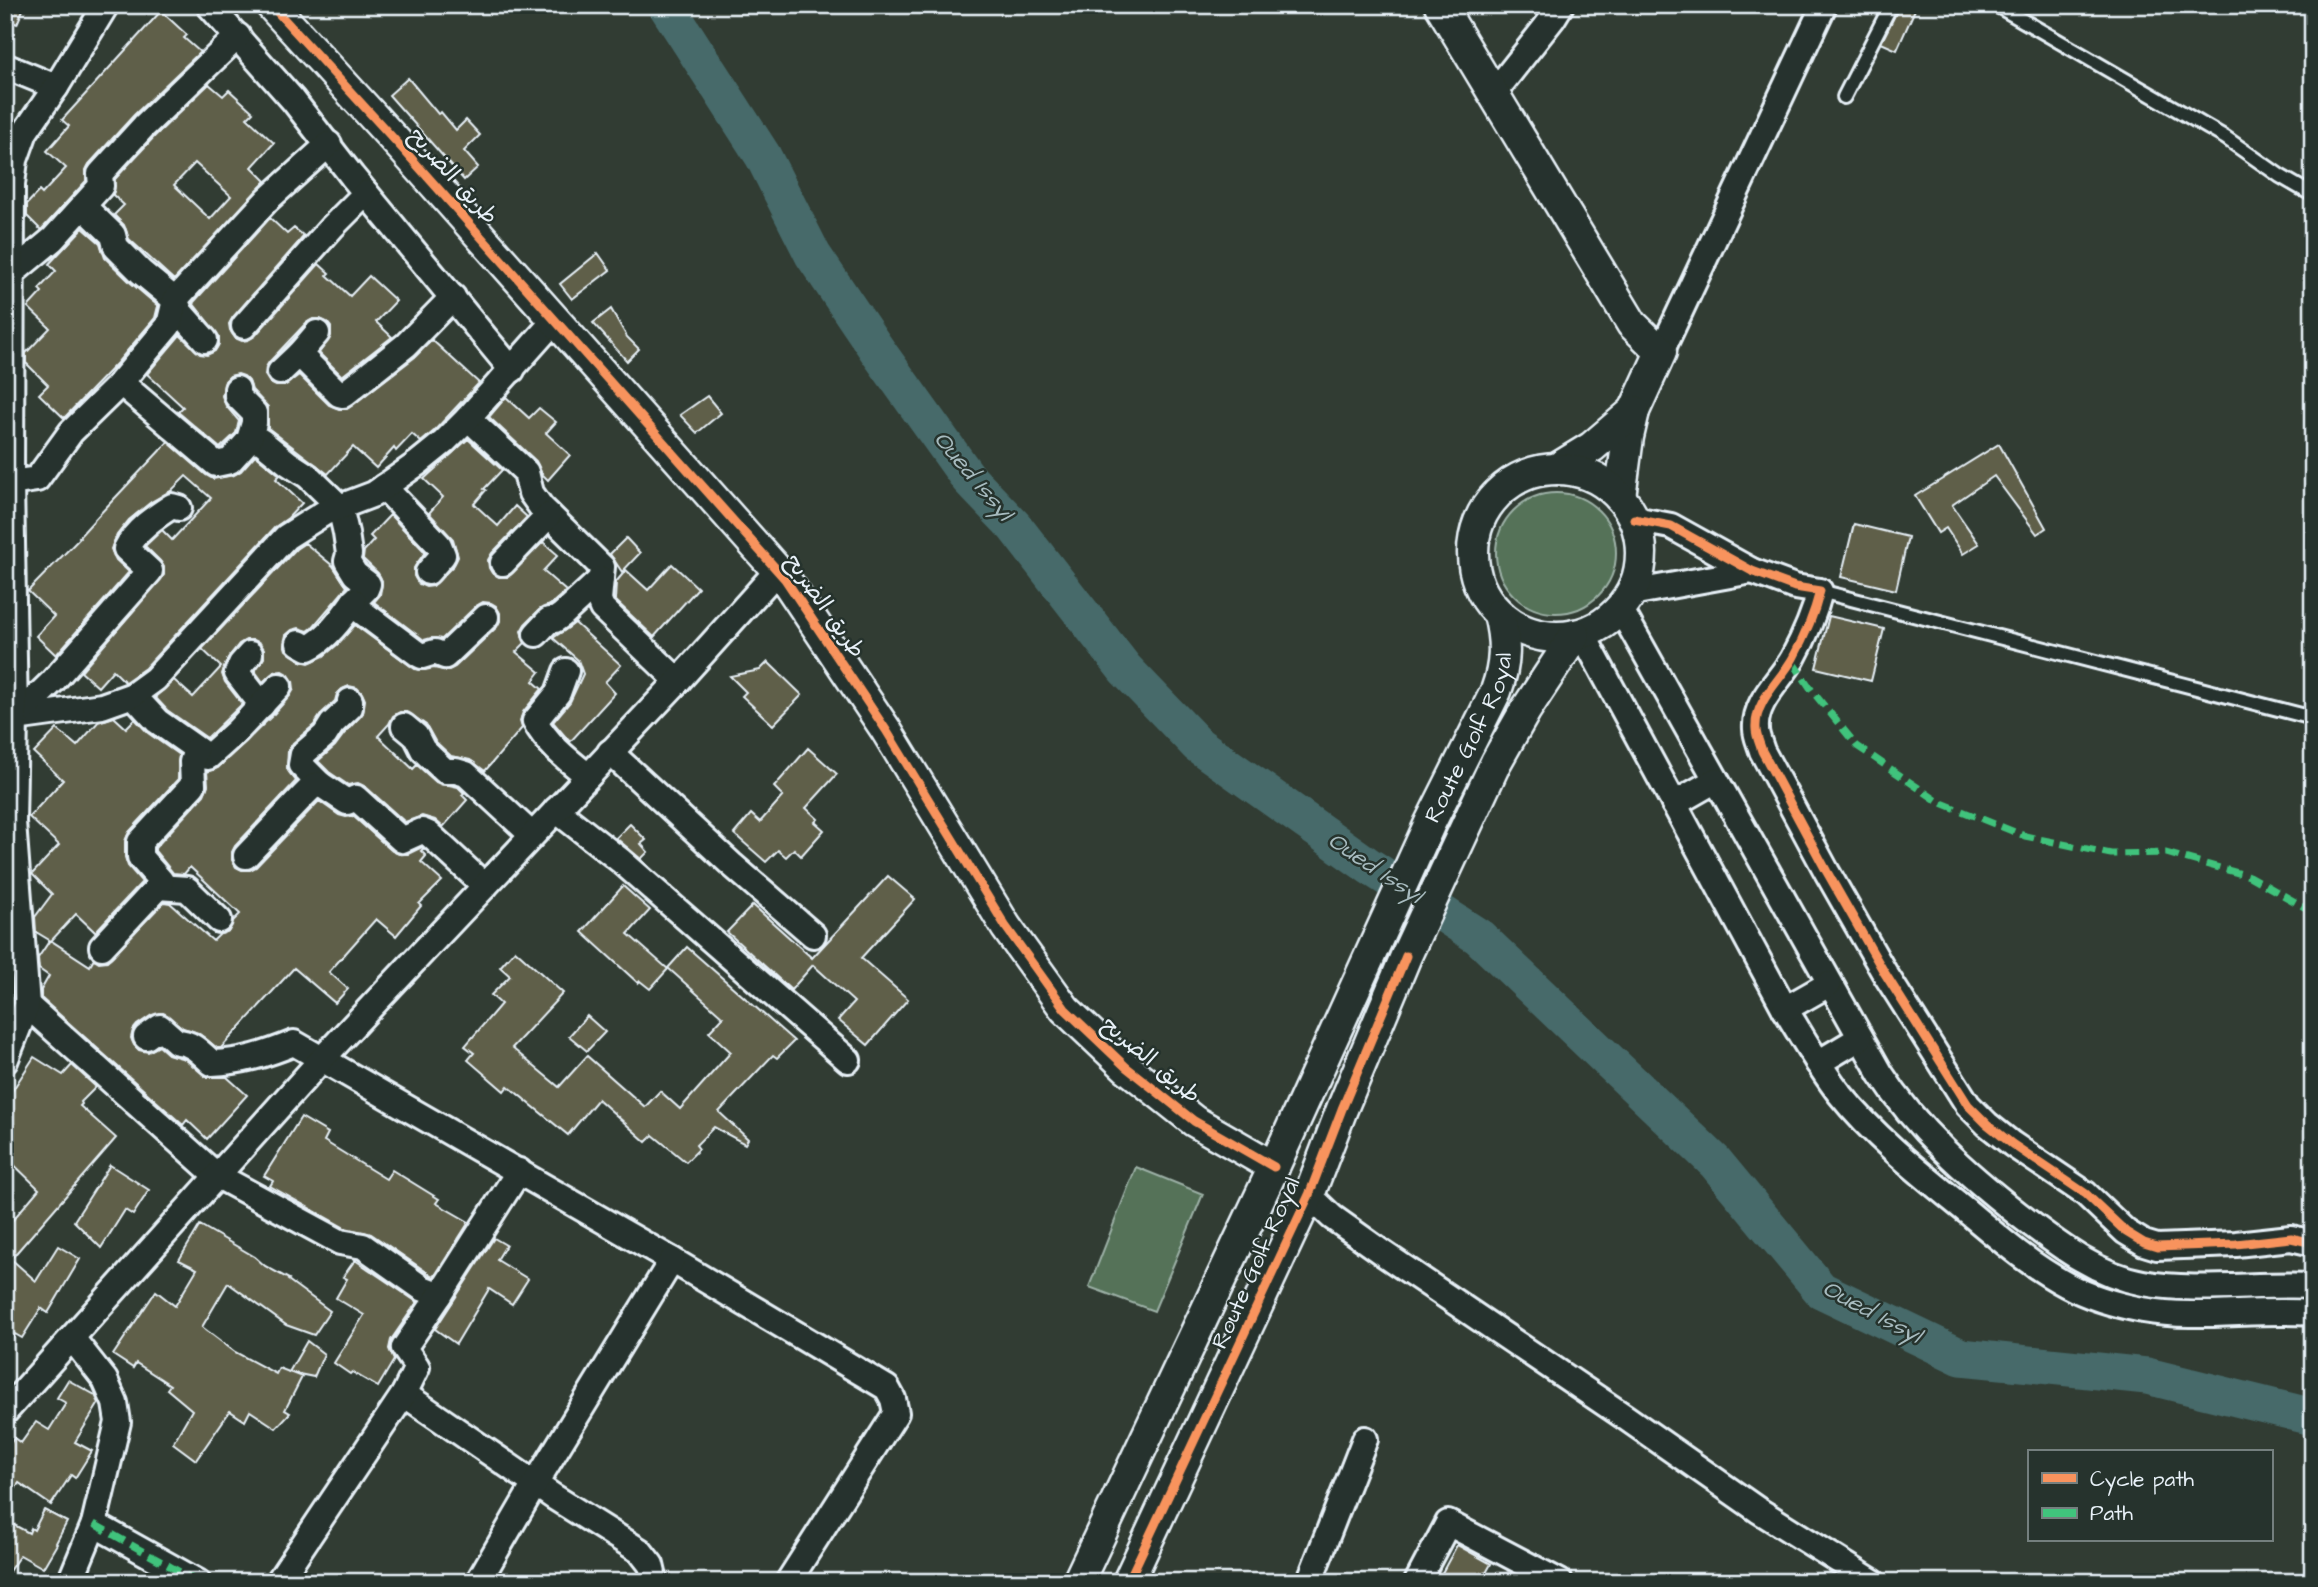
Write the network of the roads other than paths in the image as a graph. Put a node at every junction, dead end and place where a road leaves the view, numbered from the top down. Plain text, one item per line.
1 (106, 5) edge
2 (209, 5) edge
3 (271, 5) edge
4 (1440, 5) edge
5 (1561, 5) edge
6 (1824, 5) edge
7 (1891, 5) edge
8 (1996, 5) edge
9 (238, 36) junction
10 (5, 66) edge
11 (56, 87) junction
12 (1493, 94) junction
13 (1844, 97) dead end
14 (329, 144) junction
15 (366, 193) junction
16 (2313, 195) edge
17 (83, 206) junction
18 (12, 272) junction
19 (453, 297) junction
20 (175, 300) junction
21 (9, 304) edge
22 (555, 320) junction
23 (244, 326) dead end
24 (317, 333) dead end
25 (205, 340) dead end
26 (1661, 352) junction
27 (299, 354) junction
28 (512, 370) junction
29 (280, 372) dead end
30 (121, 383) junction
31 (237, 389) dead end
32 (1634, 411) junction
33 (468, 418) junction
34 (249, 440) junction
35 (1556, 469) junction
36 (384, 487) junction
37 (9, 496) edge
38 (340, 507) junction
39 (179, 508) dead end
40 (1627, 508) junction
41 (549, 515) junction
42 (503, 563) dead end
43 (778, 570) junction
44 (1752, 571) junction
45 (428, 572) dead end
46 (601, 579) junction
47 (1820, 591) junction
48 (354, 601) junction
49 (1625, 601) junction
50 (1499, 614) junction
51 (486, 617) dead end
52 (1578, 634) junction
53 (536, 635) dead end
54 (299, 643) dead end
55 (250, 654) dead end
56 (566, 671) dead end
57 (678, 681) junction
58 (279, 686) dead end
59 (133, 695) junction
60 (350, 701) dead end
61 (262, 705) junction
62 (10, 718) edge
63 (2313, 718) edge
64 (404, 726) dead end
65 (196, 749) junction
66 (610, 752) junction
67 (588, 776) junction
68 (1716, 780) junction
69 (320, 784) junction
70 (1674, 804) junction
71 (556, 810) junction
72 (532, 835) junction
73 (246, 856) dead end
74 (485, 886) junction
75 (158, 887) junction
76 (219, 920) dead end
77 (813, 935) dead end
78 (102, 947) dead end
79 (1829, 984) junction
80 (27, 1005) junction
81 (1785, 1009) junction
82 (146, 1037) dead end
83 (1860, 1038) junction
84 (321, 1059) junction
85 (848, 1060) dead end
86 (5, 1061) edge
87 (1818, 1063) junction
88 (1274, 1167) junction
89 (519, 1171) junction
90 (216, 1175) junction
91 (1309, 1195) junction
92 (2313, 1243) edge
93 (672, 1260) junction
94 (2313, 1286) edge
95 (440, 1295) junction
96 (2313, 1313) edge
97 (72, 1338) junction
98 (404, 1394) junction
99 (6, 1408) edge
100 (1365, 1439) dead end
101 (535, 1484) junction
102 (94, 1524) junction
103 (70, 1582) edge
104 (198, 1582) edge
105 (278, 1582) edge
106 (478, 1582) edge
107 (655, 1582) edge
108 (788, 1582) edge
109 (1079, 1582) edge
110 (1128, 1582) edge
111 (1308, 1582) edge
112 (1417, 1582) edge
113 (1560, 1582) edge
114 (1873, 1582) edge

1 - 11 street
2 - 9 street
3 - 22 street, طريق الضريح
4 - 12 street
5 - 12 street
6 - 26 street
7 - 13 lane
8 - 16 lane
9 - 14 street
9 - 17 street
10 - 11 street
11 - 18 street
12 - 26 street
14 - 15 street
14 - 20 street
15 - 19 street
15 - 23 street
17 - 18 street
17 - 20 street
18 - 21 street
19 - 27 street
19 - 28 street
20 - 25 street
20 - 30 street
21 - 37 street
22 - 28 street
22 - 43 street, طريق الضريح
24 - 27 street
26 - 32 street
27 - 29 street
28 - 33 street
30 - 34 street
30 - 37 street
31 - 34 street
32 - 35 street
32 - 40 street
33 - 36 street
33 - 41 street
34 - 38 street
35 - 40 street
35 - 50 street
36 - 38 street
36 - 45 street
37 - 62 street
38 - 48 street
38 - 59 street
39 - 62 street
40 - 44 street
40 - 49 street
41 - 42 street
41 - 46 street
43 - 57 street
43 - 88 street, طريق الضريح
44 - 47 street
44 - 49 street
46 - 53 street
46 - 57 street
47 - 63 lane
47 - 92 street
48 - 51 street
48 - 54 street
49 - 52 street
49 - 68 street
50 - 52 street
50 - 88 street, Route Golf Royal
52 - 70 street
52 - 91 street, Route Golf Royal
55 - 61 street
56 - 67 street
57 - 66 street
58 - 61 street
59 - 62 street
59 - 65 street
60 - 69 street
61 - 65 street
62 - 80 street
64 - 72 street
65 - 75 street
66 - 67 street
66 - 77 street
67 - 71 street
68 - 70 street
68 - 79 street
69 - 73 street
69 - 74 street
70 - 81 street
71 - 72 street
71 - 85 street
72 - 74 street
74 - 84 street
75 - 76 street
75 - 78 street
79 - 81 street
79 - 83 street
80 - 86 street
80 - 90 street
81 - 87 street
82 - 84 street
83 - 87 street
83 - 94 street
84 - 89 street
84 - 90 street
87 - 96 street
88 - 109 street, Route Golf Royal
89 - 93 street
89 - 95 street
90 - 95 street
90 - 97 street
91 - 110 street, Route Golf Royal
91 - 114 street
93 - 101 street
93 - 108 street
95 - 98 street
97 - 99 street
97 - 102 street
98 - 101 street
98 - 105 street
100 - 111 street
101 - 106 street
101 - 107 street
102 - 103 street
102 - 104 street
112 - 113 street

